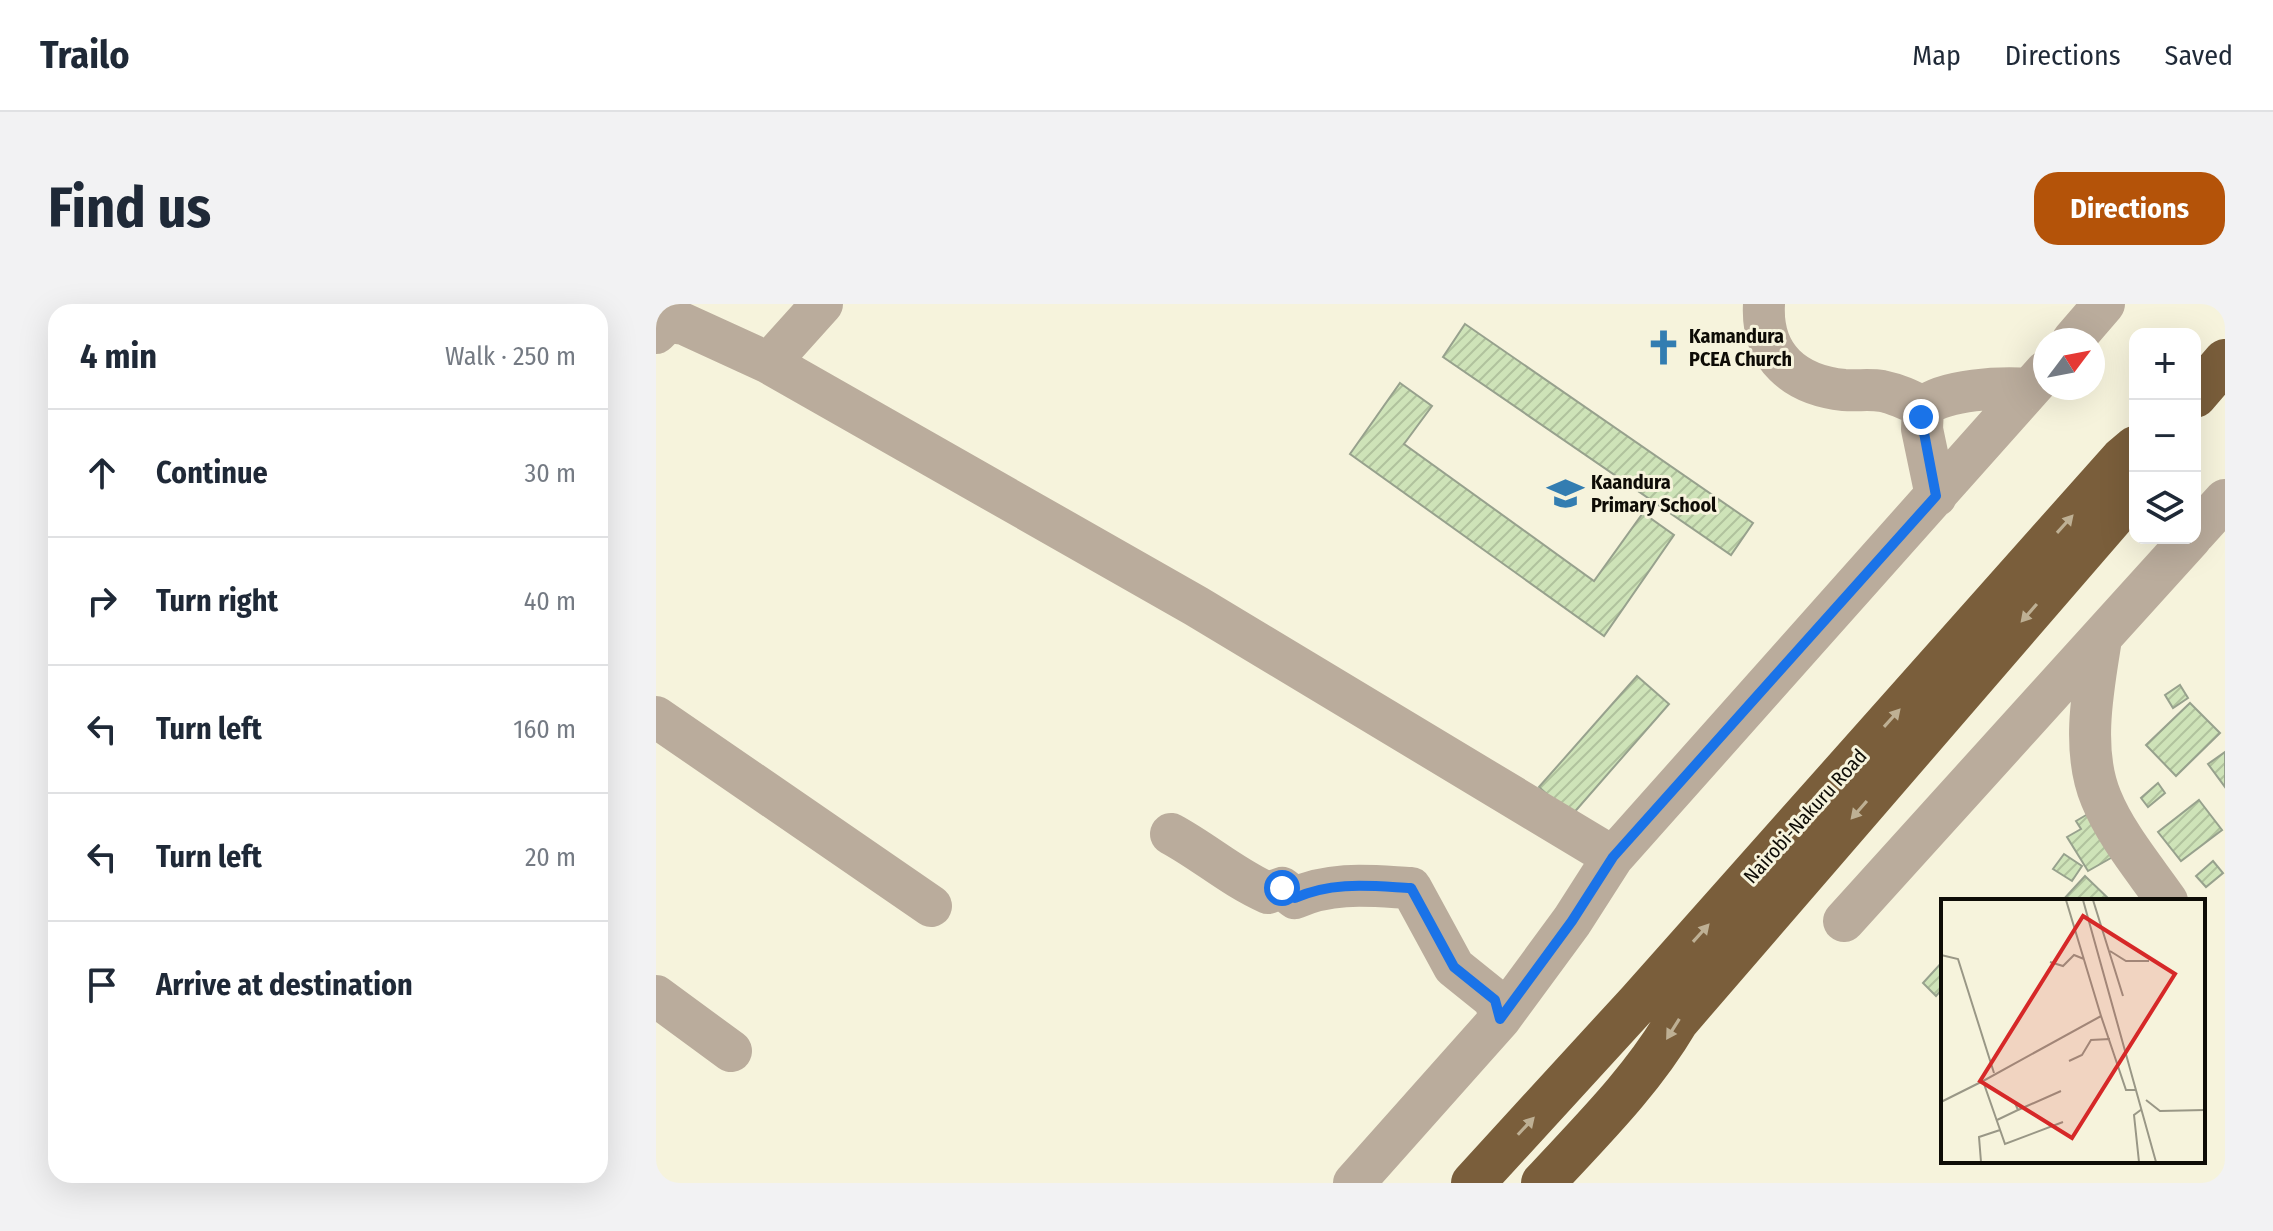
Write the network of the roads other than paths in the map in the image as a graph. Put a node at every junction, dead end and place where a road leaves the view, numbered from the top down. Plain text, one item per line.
1 (822, 304) edge
2 (1764, 304) edge
3 (2104, 304) edge
4 (660, 323) edge
5 (2083, 328) edge
6 (2225, 361) edge
7 (769, 363) junction
8 (2033, 382) edge
9 (2033, 386) edge
10 (2201, 389) edge
11 (1923, 407) junction
12 (2129, 453) edge
13 (1936, 496) junction
14 (2129, 498) edge
15 (2225, 500) edge
16 (2201, 526) edge
17 (2186, 544) edge
18 (2101, 639) junction
19 (656, 717) edge
20 (1171, 834) dead end
21 (1613, 857) junction
22 (2166, 899) edge
23 (931, 906) dead end
24 (1844, 921) dead end
25 (656, 996) edge
26 (1500, 1019) junction
27 (731, 1051) dead end
28 (1354, 1183) edge
29 (1473, 1183) edge
30 (1543, 1183) edge

1 - 7 street
2 - 11 street
3 - 5 street
4 - 7 street
6 - 10 highway
7 - 21 street
8 - 11 street
9 - 13 street
11 - 13 street
29 -> 12 highway, Nairobi-Nakuru Road
13 - 21 street
14 -> 30 highway, Nairobi-Nakuru Road
15 - 16 street
17 - 18 street
18 - 22 street
18 - 24 street
19 - 23 street
20 - 26 street
21 - 26 street
25 - 27 street
26 - 28 street

